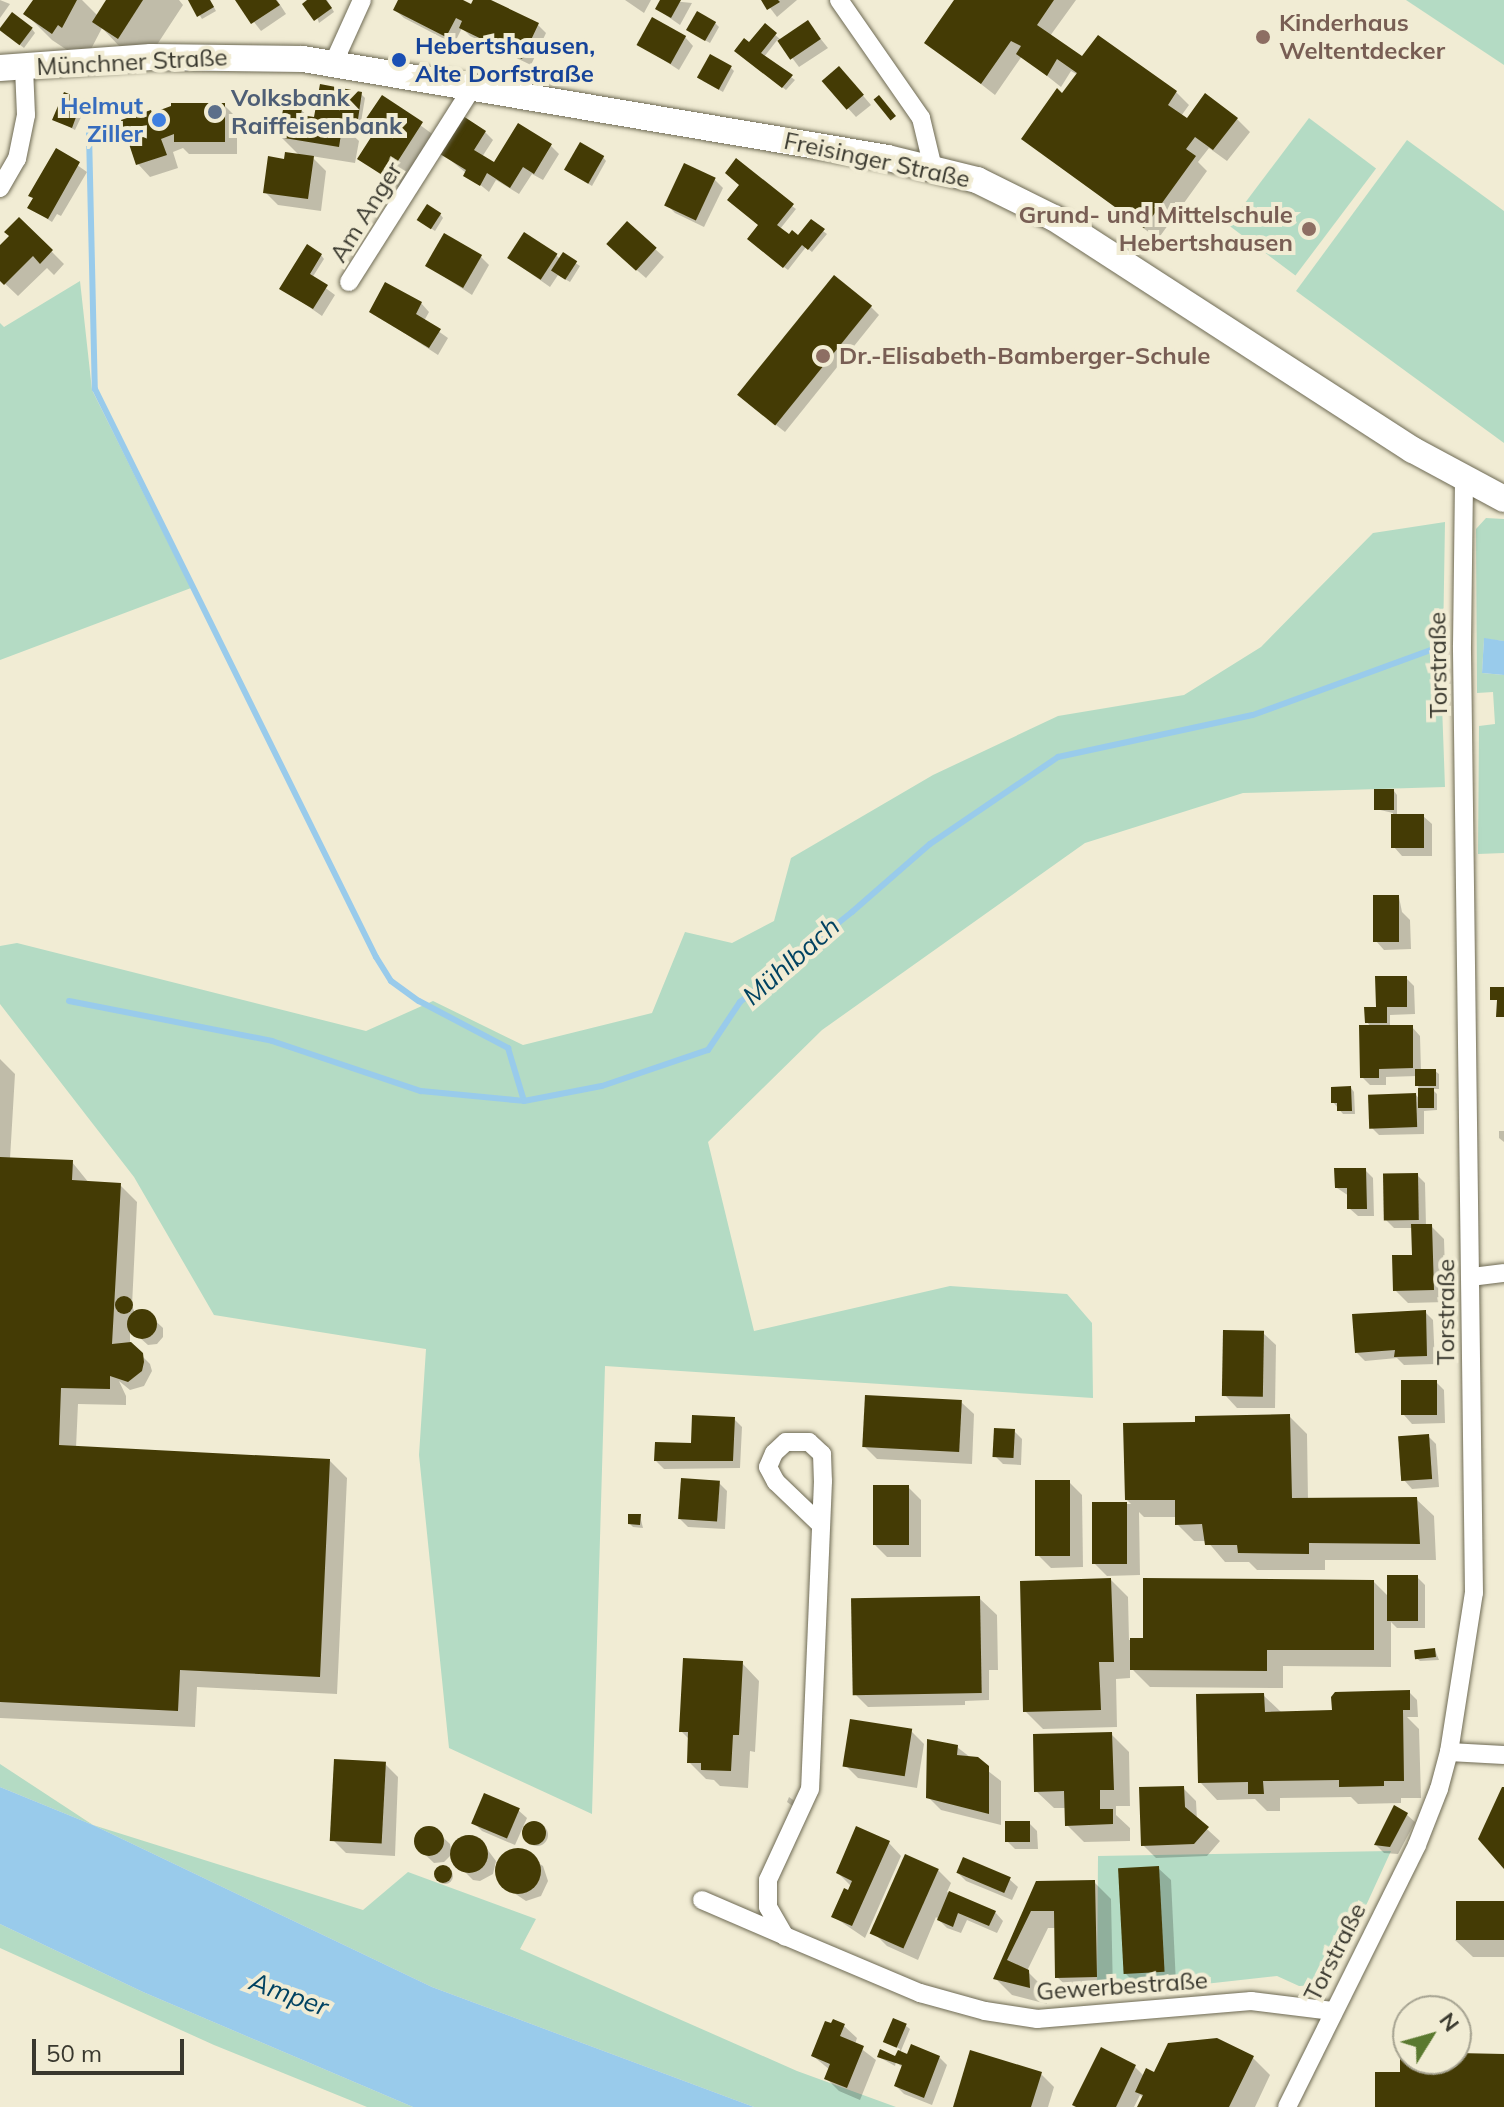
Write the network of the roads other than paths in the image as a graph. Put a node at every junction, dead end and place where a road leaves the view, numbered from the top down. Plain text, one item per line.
1 (362, 0) edge
2 (839, 0) edge
3 (263, 57) joint
4 (333, 64) junction
5 (12, 68) edge
6 (474, 85) junction
7 (933, 168) junction
8 (0, 188) edge
9 (349, 282) dead end
10 (1464, 480) junction
11 (1504, 499) edge
12 (1504, 1273) edge
13 (1471, 1277) junction
14 (820, 1524) dead end
15 (1449, 1752) junction
16 (1504, 1755) edge
17 (702, 1900) dead end
18 (785, 1936) junction
19 (1332, 2011) junction
20 (1287, 2107) edge

1 - 4 street
2 - 7 street
3 - 4 main road, Freisinger Straße
3 - 5 main road, Münchner Straße
4 - 6 main road, Freisinger Straße
5 - 8 street
6 - 7 main road, Freisinger Straße
6 - 9 street, Am Anger
7 - 10 main road, Freisinger Straße
10 - 11 main road, Freisinger Straße
10 - 13 street, Torstraße
12 - 13 street
13 - 15 street, Torstraße
14 - 18 street
15 - 16 street
15 - 19 street, Torstraße
17 - 18 street, Gewerbestraße
18 - 19 street, Gewerbestraße
19 - 20 street, Torstraße

